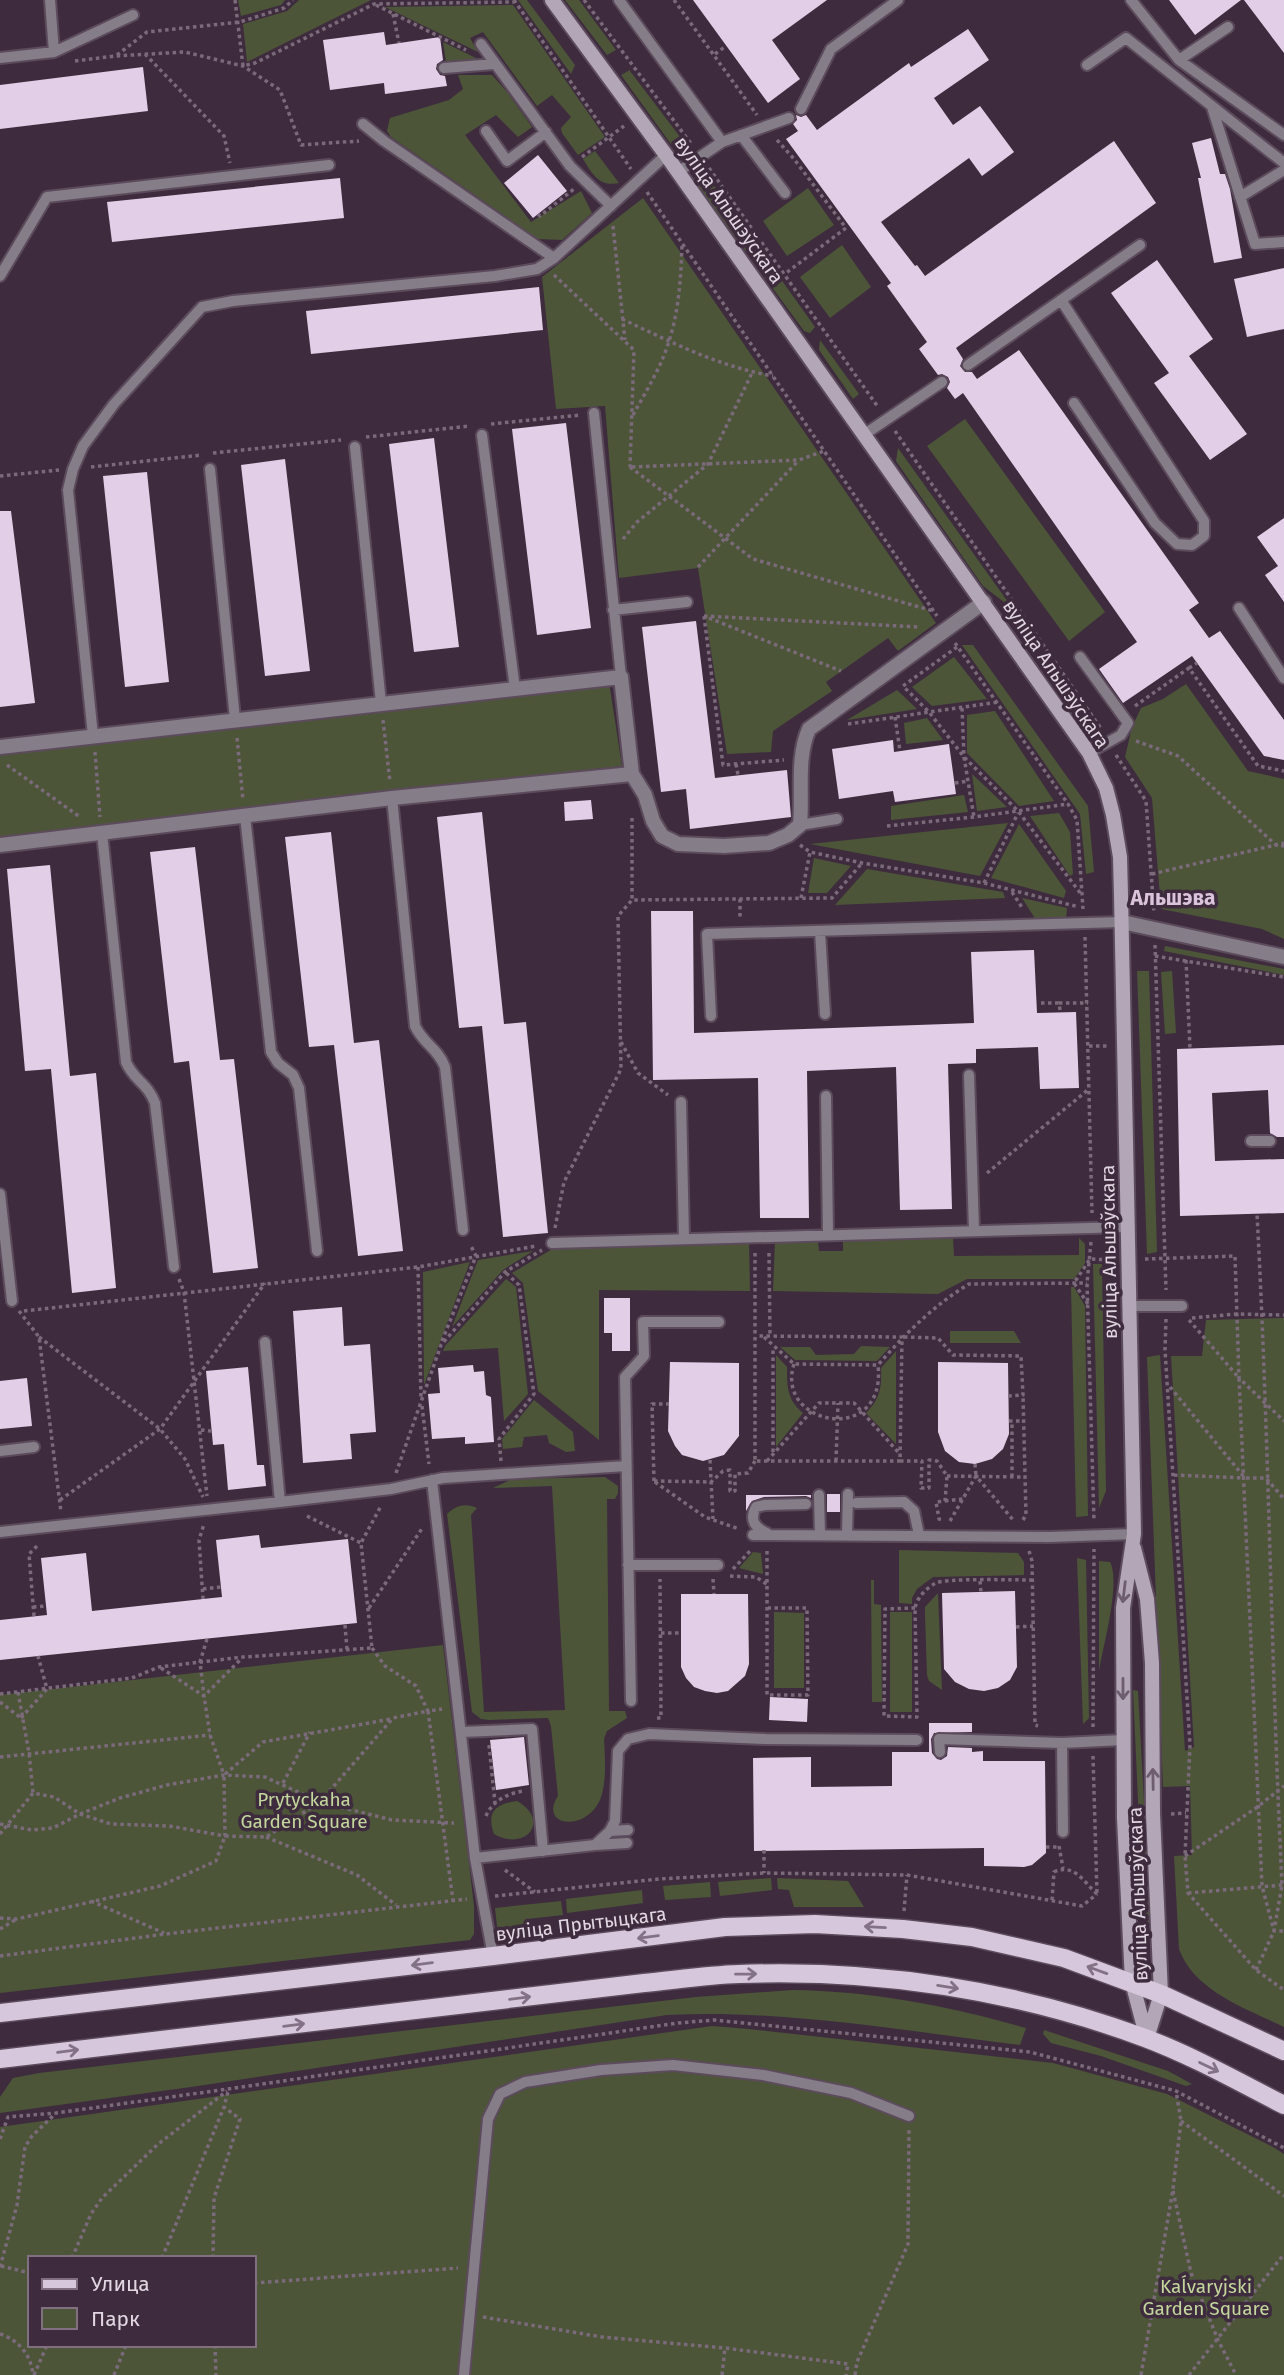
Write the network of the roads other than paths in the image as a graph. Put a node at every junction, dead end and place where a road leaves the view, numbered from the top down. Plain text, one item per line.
1 (50, 0) edge
2 (552, 0) edge
3 (619, 0) edge
4 (898, 0) edge
5 (1131, 0) edge
6 (133, 15) dead end
7 (1228, 27) dead end
8 (481, 44) dead end
9 (54, 52) junction
10 (0, 58) edge
11 (1179, 60) junction
12 (494, 64) junction
13 (1087, 65) dead end
14 (444, 68) dead end
15 (1212, 107) junction
16 (801, 109) dead end
17 (789, 118) dead end
18 (363, 124) dead end
19 (486, 131) dead end
20 (546, 132) junction
21 (741, 135) junction
22 (1284, 135) edge
23 (722, 142) junction
24 (666, 155) junction
25 (1284, 163) edge
26 (329, 165) dead end
27 (1284, 170) edge
28 (678, 172) junction
29 (785, 193) dead end
30 (1240, 197) junction
31 (611, 206) junction
32 (1284, 242) edge
33 (1140, 245) dead end
34 (549, 261) junction
35 (0, 276) edge
36 (1062, 300) junction
37 (968, 365) dead end
38 (942, 382) dead end
39 (1074, 403) dead end
40 (594, 413) road end
41 (865, 434) junction
42 (482, 435) dead end
43 (355, 443) road end
44 (210, 469) dead end
45 (687, 602) dead end
46 (984, 602) junction
47 (1239, 608) dead end
48 (613, 610) junction
49 (1080, 657) dead end
50 (621, 677) junction
51 (1284, 678) edge
52 (515, 689) junction
53 (381, 703) junction
54 (235, 719) junction
55 (93, 736) junction
56 (0, 747) edge
57 (1089, 753) junction
58 (632, 774) junction
59 (392, 798) junction
60 (245, 816) junction
61 (837, 819) dead end
62 (800, 825) junction
63 (102, 833) junction
64 (0, 845) edge
65 (1122, 922) junction
66 (820, 931) junction
67 (1284, 957) edge
68 (825, 1014) dead end
69 (711, 1016) dead end
70 (969, 1075) dead end
71 (826, 1096) dead end
72 (681, 1102) road end
73 (1251, 1141) dead end
74 (1270, 1141) dead end
75 (0, 1194) edge
76 (1128, 1227) junction
77 (463, 1230) road end
78 (974, 1230) junction
79 (828, 1234) junction
80 (684, 1238) junction
81 (552, 1243) road end
82 (317, 1251) dead end
83 (174, 1267) road end
84 (12, 1301) dead end
85 (1129, 1306) junction
86 (1182, 1306) dead end
87 (719, 1322) dead end
88 (265, 1342) dead end
89 (34, 1447) dead end
90 (0, 1451) edge
91 (626, 1466) junction
92 (432, 1480) junction
93 (819, 1494) dead end
94 (280, 1502) junction
95 (806, 1504) dead end
96 (0, 1532) edge
97 (820, 1534) junction
98 (847, 1534) junction
99 (753, 1535) road end
100 (919, 1535) junction
101 (769, 1540) junction
102 (1134, 1540) junction
103 (628, 1565) junction
104 (719, 1571) road end
105 (631, 1700) dead end
106 (462, 1732) junction
107 (917, 1740) dead end
108 (1122, 1741) junction
109 (1062, 1743) junction
110 (946, 1752) dead end
111 (628, 1830) dead end
112 (610, 1831) junction
113 (1063, 1832) dead end
114 (627, 1843) dead end
115 (595, 1844) junction
116 (543, 1851) junction
117 (475, 1858) junction
118 (493, 1956) junction
119 (1132, 1982) junction
120 (1161, 1994) junction
121 (0, 2013) edge
122 (1147, 2039) junction
123 (1284, 2051) edge
124 (0, 2059) edge
125 (1284, 2105) edge
126 (909, 2116) road end
127 (464, 2375) edge

1 - 9 lane
2 - 24 main road, вуліца Альшэўскага
3 - 23 lane
4 - 16 lane
5 - 11 lane
6 - 9 lane
7 - 11 lane
8 - 12 lane
9 - 10 lane
11 - 22 lane
12 - 14 lane
12 - 20 lane
13 - 15 lane
15 - 25 lane
15 - 30 lane
17 - 21 lane
18 - 34 lane
19 - 20 lane
20 - 31 lane
21 - 23 lane
21 - 29 lane
23 - 28 lane
24 - 28 main road, вуліца Альшэўскага
24 - 31 lane
26 - 35 lane
27 - 30 lane
28 - 41 main road, вуліца Альшэўскага
30 - 32 lane
31 - 34 lane
33 - 36 lane
34 - 55 lane
36 - 37 lane
36 - 39 lane
38 - 41 lane
40 - 48 lane
41 - 46 main road, вуліца Альшэўскага
42 - 52 lane
43 - 53 lane
44 - 54 lane
45 - 48 lane
46 - 57 main road, вуліца Альшэўскага
46 - 62 street
47 - 51 lane
48 - 50 lane
49 - 57 lane
50 - 52 street
50 - 58 street
52 - 53 street
53 - 54 street
54 - 55 street
55 - 56 street
57 - 65 main road, вуліца Альшэўскага
58 - 59 street
58 - 62 street
59 - 60 street
59 - 77 lane
60 - 63 street
60 - 82 lane
61 - 62 lane
63 - 64 street
63 - 83 lane
65 - 66 lane
65 - 67 street
65 - 76 main road, вуліца Альшэўскага
66 - 68 lane
66 - 69 lane
70 - 78 lane
71 - 79 lane
72 - 80 lane
73 - 74 lane
75 - 84 lane
76 - 78 lane
76 - 85 main road, вуліца Альшэўскага
78 - 79 lane
79 - 80 lane
80 - 81 lane
85 - 86 lane
85 - 102 main road, вуліца Альшэўскага
87 - 91 lane
88 - 94 lane
89 - 90 lane
91 - 92 lane
91 - 103 lane
92 - 94 lane
92 - 106 lane
93 - 97 lane
94 - 96 lane
95 - 101 lane
97 - 98 lane
97 - 101 lane
98 - 100 lane
98 - 100 lane
99 - 101 lane
100 - 102 lane
102 -> 108 main road, вуліца Альшэўскага
120 -> 102 main road, вуліца Альшэўскага
103 - 104 lane
103 - 105 lane
106 - 116 lane
106 - 117 lane
107 - 112 lane
108 - 109 lane
108 - 119 main road, вуліца Альшэўскага
109 - 110 lane
109 - 113 lane
111 - 112 lane
112 - 115 lane
114 - 115 lane
115 - 116 lane
116 - 117 lane
117 - 118 lane
119 -> 118 main road, вуліца Прытыцкага
118 -> 121 main road, вуліца Прытыцкага
119 - 120 main road, вуліца Прытыцкага
119 - 122 main road, вуліца Альшэўскага
120 - 122 main road, вуліца Альшэўскага
120 - 123 main road, вуліца Прытыцкага
124 -> 122 main road
122 -> 125 main road
126 - 127 lane

